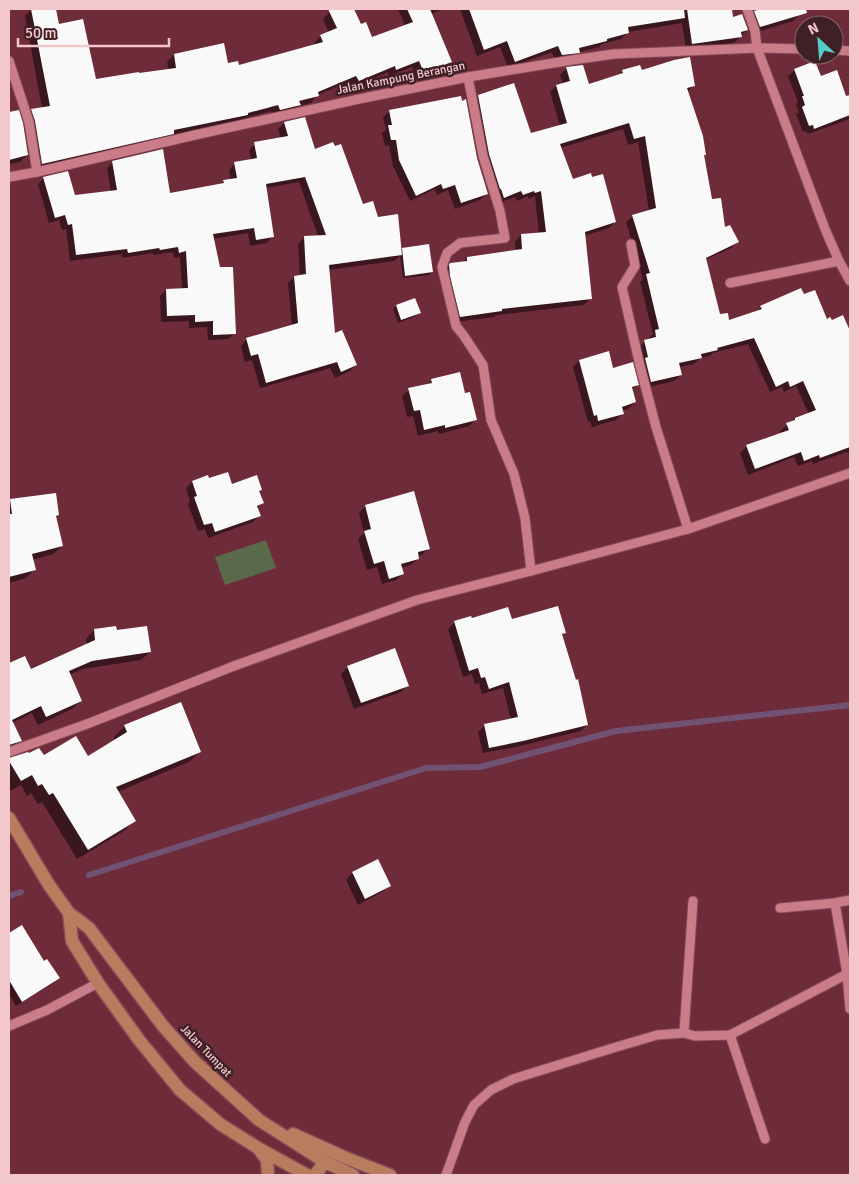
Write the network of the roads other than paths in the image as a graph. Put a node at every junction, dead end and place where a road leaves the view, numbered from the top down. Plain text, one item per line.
1 (748, 9) edge
2 (757, 48) junction
3 (794, 49) edge
4 (9, 61) edge
5 (468, 77) junction
6 (37, 172) junction
7 (9, 178) edge
8 (631, 244) dead end
9 (839, 261) junction
10 (850, 281) edge
11 (730, 283) dead end
12 (850, 473) edge
13 (688, 529) junction
14 (531, 571) junction
15 (9, 752) edge
16 (9, 818) edge
17 (850, 900) edge
18 (693, 902) dead end
19 (835, 903) junction
20 (780, 908) dead end
21 (69, 913) junction
22 (847, 974) junction
23 (98, 983) junction
24 (850, 1009) edge
25 (9, 1026) edge
26 (684, 1033) junction
27 (730, 1036) junction
28 (258, 1120) junction
29 (765, 1139) dead end
30 (258, 1148) junction
31 (325, 1162) junction
32 (339, 1172) edge
33 (268, 1175) edge
34 (307, 1175) edge
35 (314, 1175) edge
36 (353, 1175) edge
37 (390, 1175) edge
38 (446, 1175) edge

1 - 2 street
2 - 3 street, Jalan Kampung Berangan
2 - 5 street, Jalan Kampung Berangan
2 - 9 street
4 - 6 street
5 - 6 street, Jalan Kampung Berangan
5 - 14 street
6 - 7 street, Jalan Kampung Berangan
8 - 13 street
9 - 10 street
9 - 11 street
12 - 13 street
13 - 14 street
14 - 15 street
16 - 21 main road, Jalan Tumpat
17 - 19 street
18 - 26 street
19 - 20 street
19 - 22 street
21 - 23 main road, Jalan Tumpat
21 - 28 main road, Jalan Tumpat
22 - 24 street
22 - 27 street
23 - 25 street
23 - 30 main road, Jalan Tumpat
26 - 27 street
26 - 38 street
27 - 29 street
28 - 31 main road, Jalan Tumpat
28 - 37 main road
30 - 33 main road
30 - 34 main road, Jalan Tumpat
31 - 32 main road, Jalan Tumpat
31 - 35 main road
32 - 36 main road, Jalan Tumpat

